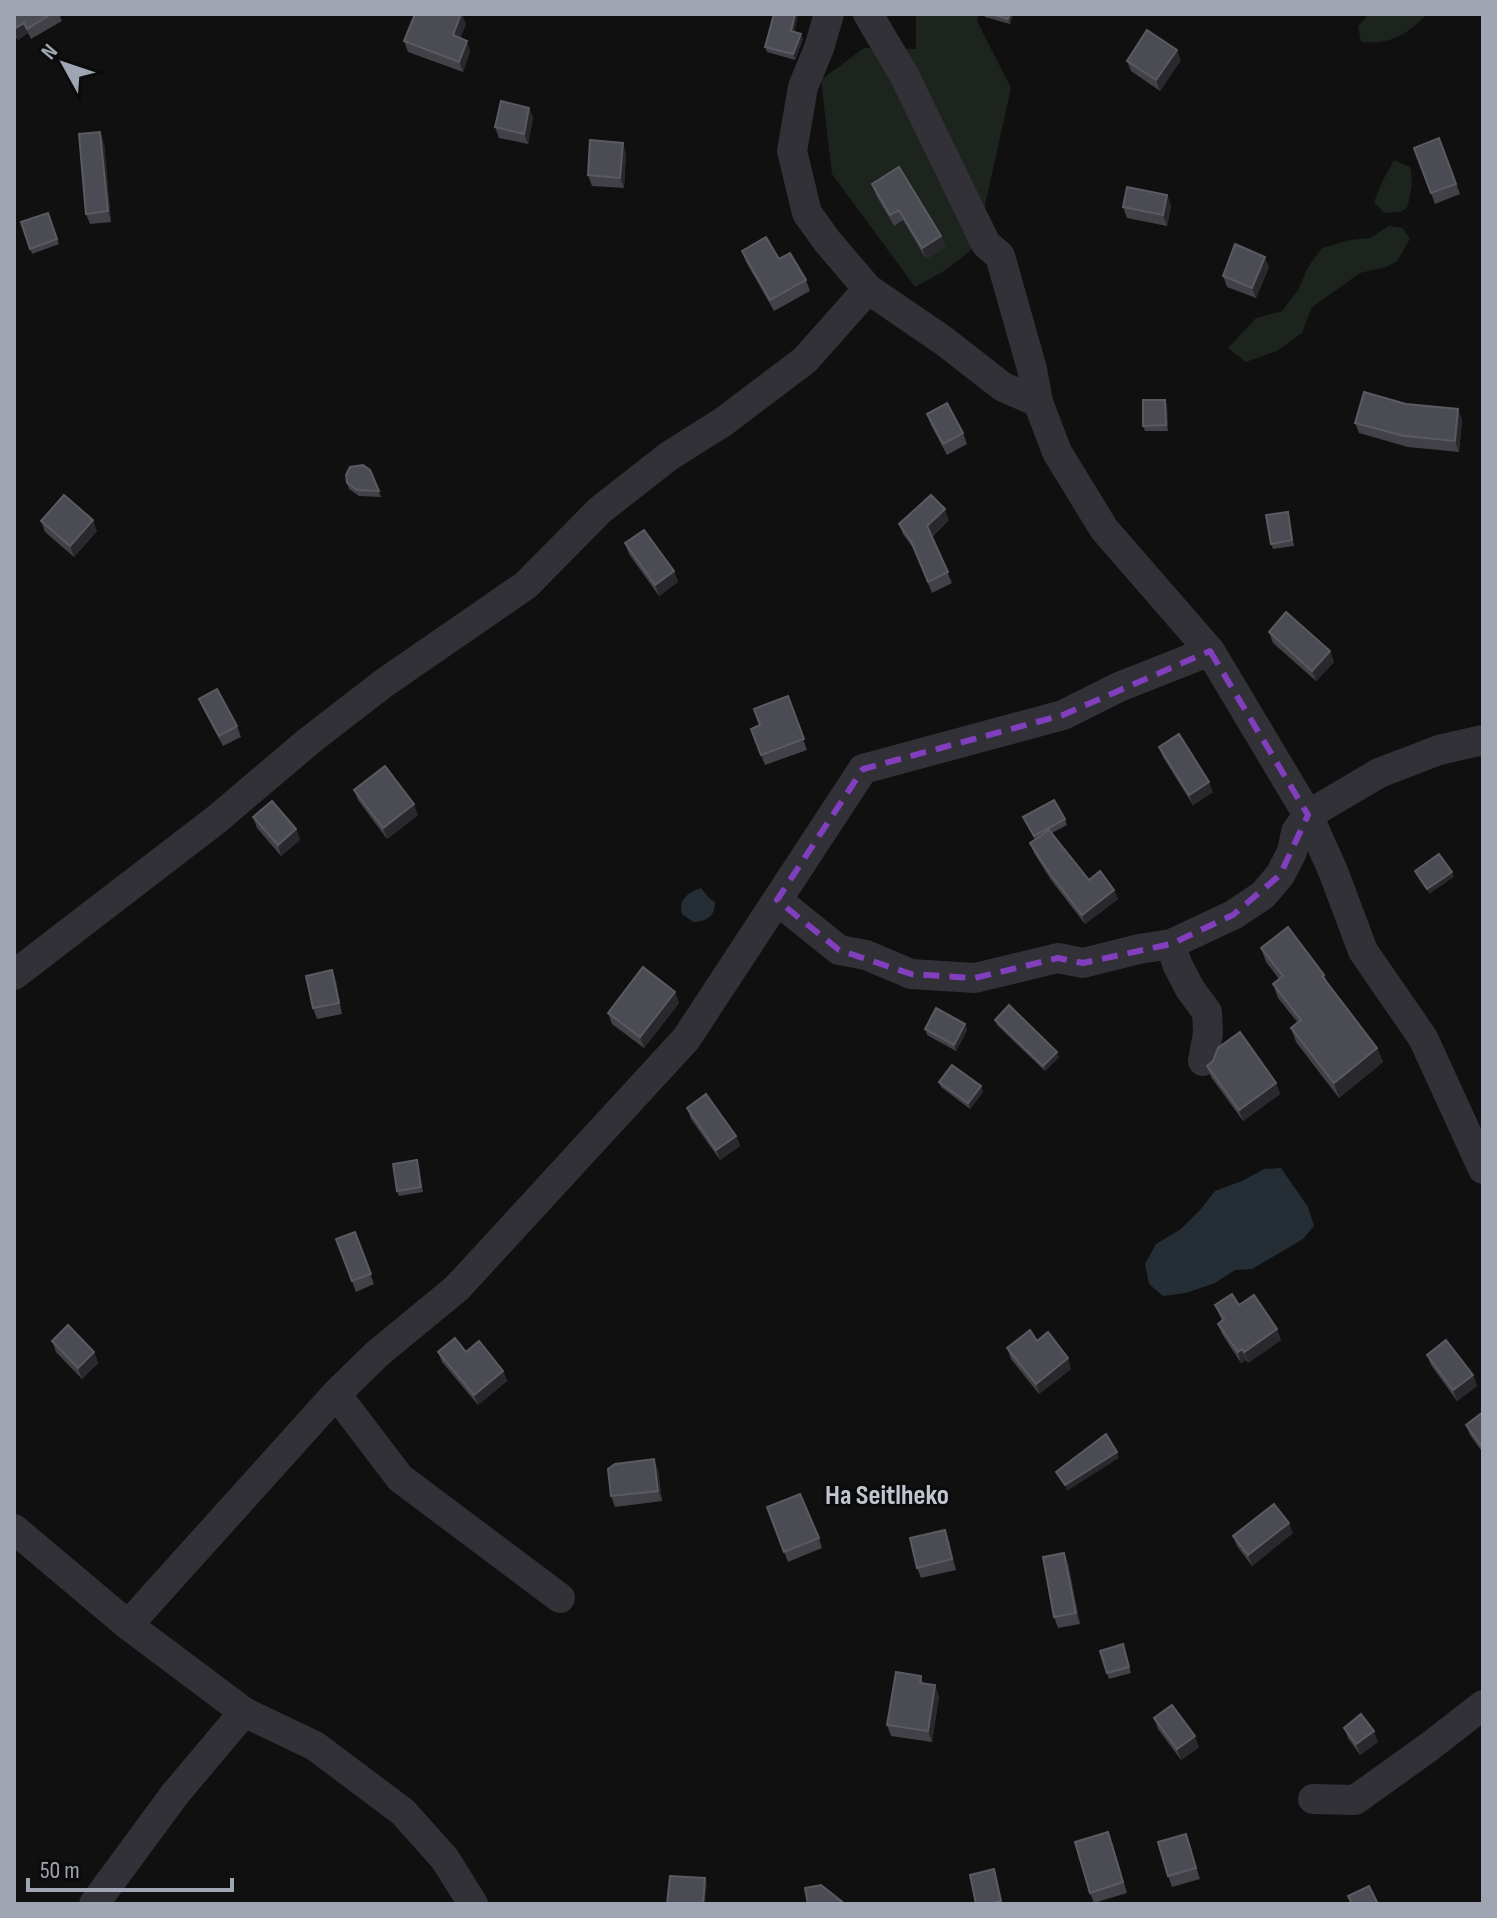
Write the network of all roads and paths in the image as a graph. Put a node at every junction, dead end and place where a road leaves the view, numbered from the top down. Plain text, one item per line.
1 (829, 14) edge
2 (868, 14) edge
3 (868, 289) junction
4 (1038, 402) junction
5 (1210, 651) junction
6 (1483, 740) edge
7 (1308, 815) junction
8 (777, 900) junction
9 (1171, 944) junction
10 (14, 975) edge
11 (1203, 1061) dead end
12 (1483, 1169) edge
13 (336, 1394) junction
14 (14, 1529) edge
15 (560, 1598) dead end
16 (128, 1625) junction
17 (1483, 1705) edge
18 (244, 1712) junction
19 (1313, 1799) dead end
20 (94, 1904) edge
21 (473, 1904) edge

1 - 3 street
2 - 4 street
3 - 4 street
3 - 10 street
4 - 5 street
5 - 7 street
5 - 8 street
6 - 7 street
7 - 9 street
7 - 12 street
8 - 9 street
8 - 13 street
9 - 11 street
13 - 15 street
13 - 16 street
14 - 16 street
16 - 18 street
17 - 19 street
18 - 20 street
18 - 21 street

